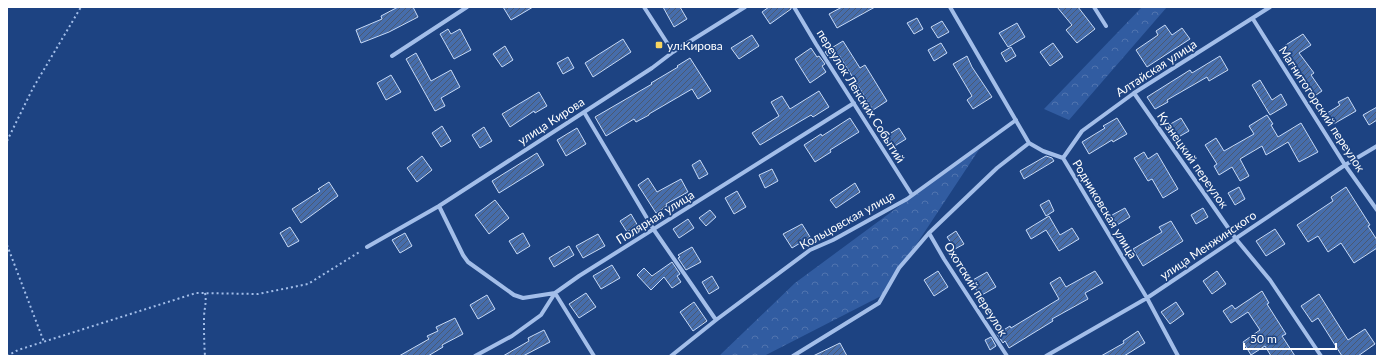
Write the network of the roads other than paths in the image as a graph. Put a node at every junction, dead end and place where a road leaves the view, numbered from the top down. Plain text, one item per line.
1 (467, 7) edge
2 (644, 7) edge
3 (744, 7) edge
4 (794, 7) edge
5 (950, 7) edge
6 (1094, 7) edge
7 (1270, 7) edge
8 (1253, 19) junction
9 (1106, 26) dead end
10 (673, 52) junction
11 (392, 56) dead end
12 (1134, 93) junction
13 (854, 103) junction
14 (584, 112) junction
15 (1016, 120) junction
16 (1030, 143) junction
17 (1377, 146) edge
18 (1063, 158) junction
19 (1345, 165) junction
20 (912, 195) junction
21 (439, 206) junction
22 (1377, 210) edge
23 (654, 230) junction
24 (929, 232) junction
25 (1236, 238) junction
26 (367, 248) road end
27 (555, 293) junction
28 (1147, 298) junction
29 (716, 320) junction
30 (475, 356) edge
31 (594, 356) edge
32 (671, 356) edge
33 (793, 356) edge
34 (1007, 356) edge
35 (1046, 356) edge
36 (1178, 356) edge
37 (1320, 356) edge

1 - 11 street
2 - 10 street
3 - 10 street, улица Кирова
4 - 13 street, переулок Ленских Событий
5 - 15 street, Родниковская улица
6 - 9 street
7 - 8 street, Алтайская улица
8 - 12 street, Алтайская улица
8 - 19 street, Магнитогорский переулок
10 - 14 street, улица Кирова
12 - 18 street, Алтайская улица
12 - 25 street, Кузнецкий переулок
13 - 20 street, переулок Ленских Событий
13 - 23 street, Полярная улица
14 - 21 street, улица Кирова
14 - 23 street
15 - 16 street, Родниковская улица
15 - 20 street, Кольцовская улица
16 - 18 street, Родниковская улица
16 - 24 street
17 - 19 street, улица Менжинского
18 - 28 street, Родниковская улица
19 - 22 street, Магнитогорский переулок
19 - 25 street, улица Менжинского
20 - 29 street, Кольцовская улица
21 - 26 street, улица Кирова
21 - 27 street
23 - 27 street, Полярная улица
23 - 29 street
24 - 33 street
24 - 34 street, Охотский переулок
25 - 28 street, улица Менжинского
25 - 37 street, Кузнецкий переулок
27 - 30 street, Полярная улица
27 - 31 street
28 - 35 street, улица Менжинского
28 - 36 street, Родниковская улица
29 - 32 street, Кольцовская улица

